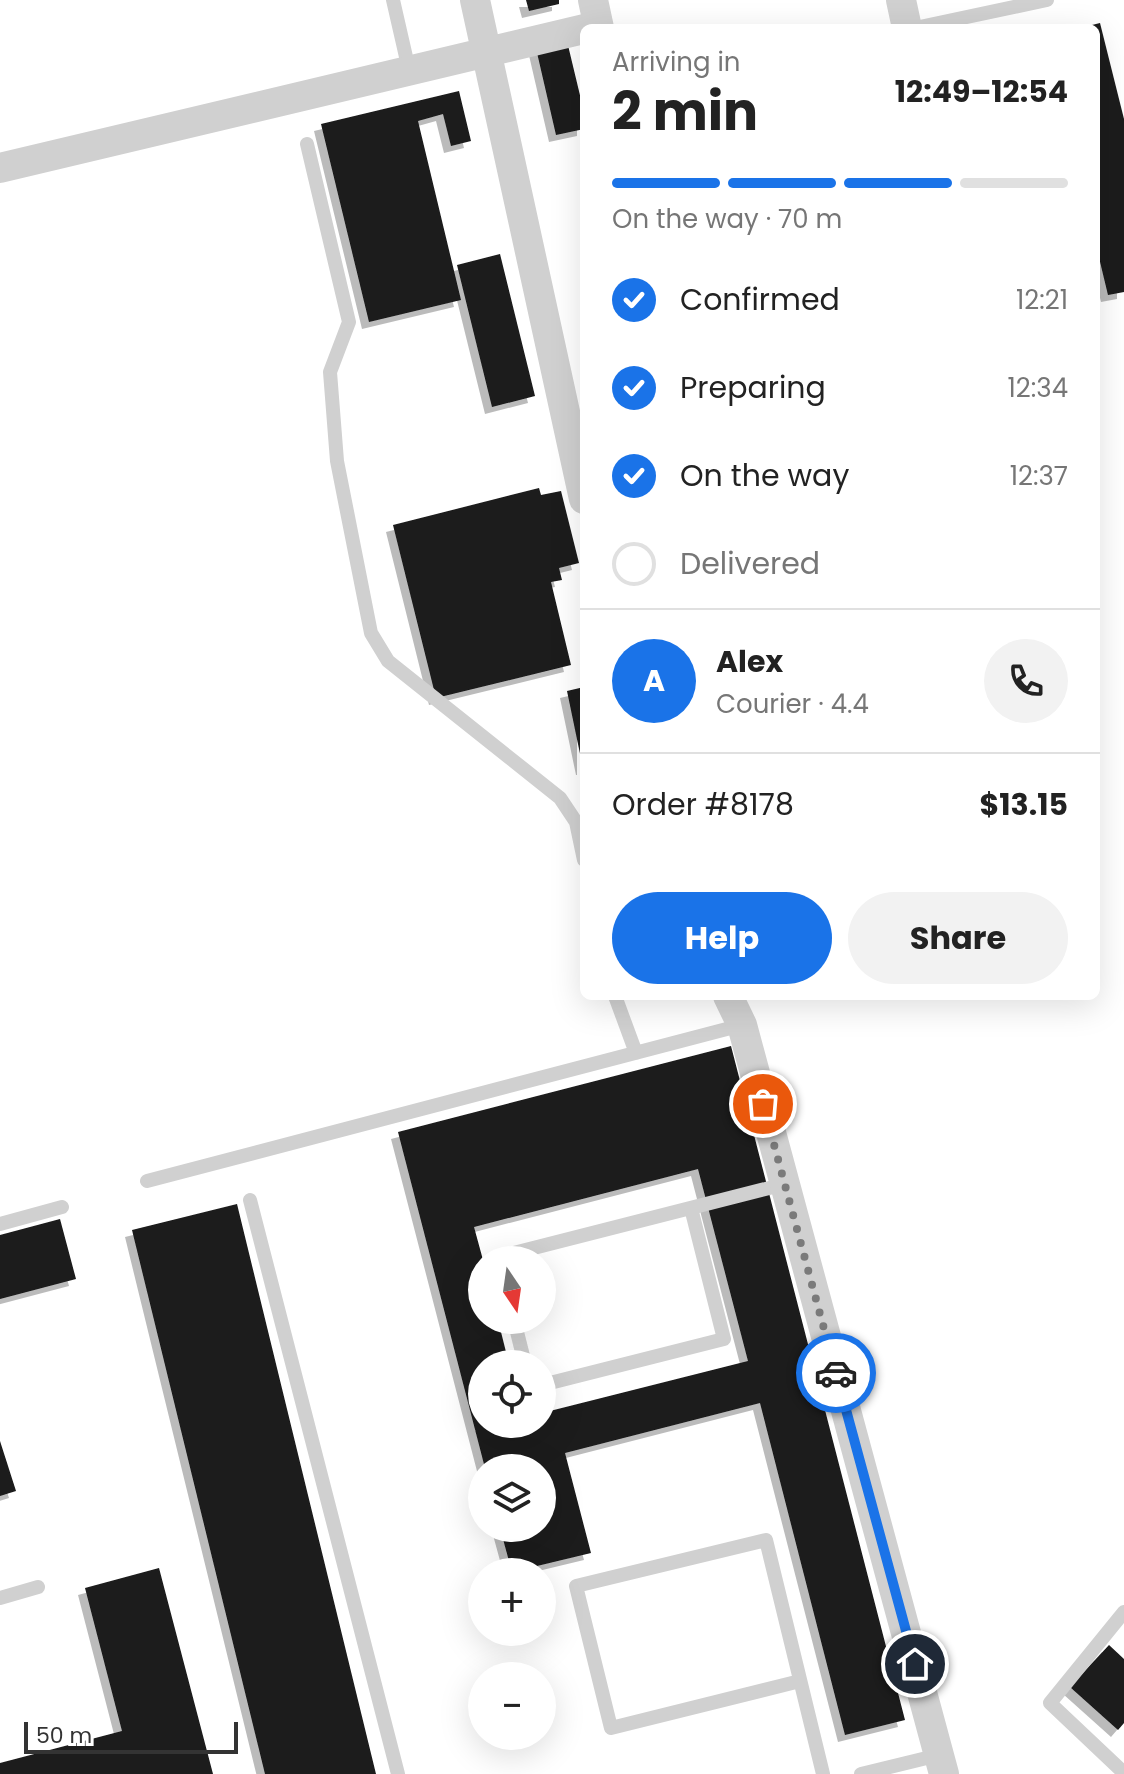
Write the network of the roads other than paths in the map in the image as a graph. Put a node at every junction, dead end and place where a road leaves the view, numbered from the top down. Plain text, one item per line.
1 (393, 0) edge
2 (475, 0) edge
3 (901, 0) edge
4 (1047, 0) edge
5 (906, 24) edge
6 (934, 24) edge
7 (580, 26) edge
8 (486, 52) junction
9 (409, 70) junction
10 (307, 144) dead end
11 (0, 168) edge
12 (580, 481) edge
13 (580, 841) edge
14 (616, 1000) edge
15 (730, 1000) edge
16 (742, 1025) junction
17 (636, 1053) junction
18 (147, 1181) dead end
19 (785, 1184) junction
20 (250, 1200) dead end
21 (62, 1207) dead end
22 (691, 1208) junction
23 (0, 1224) edge
24 (541, 1246) edge
25 (556, 1381) edge
26 (38, 1587) dead end
27 (0, 1598) edge
28 (1124, 1612) edge
29 (800, 1681) junction
30 (942, 1764) edge
31 (1124, 1773) edge
32 (398, 1774) edge
33 (823, 1774) edge
34 (861, 1774) edge

1 - 9 lane
2 - 8 street
3 - 5 street
4 - 6 lane
7 - 8 street
8 - 9 street
8 - 12 street
9 - 11 street
10 - 13 lane
14 - 17 lane
15 - 16 street
16 - 17 lane
16 - 19 street
17 - 18 lane
19 - 22 lane
19 - 30 street
20 - 32 lane
21 - 23 lane
22 - 24 lane
22 - 25 lane
26 - 27 lane
28 - 31 lane
29 - 29 lane
29 - 33 lane
30 - 34 lane

